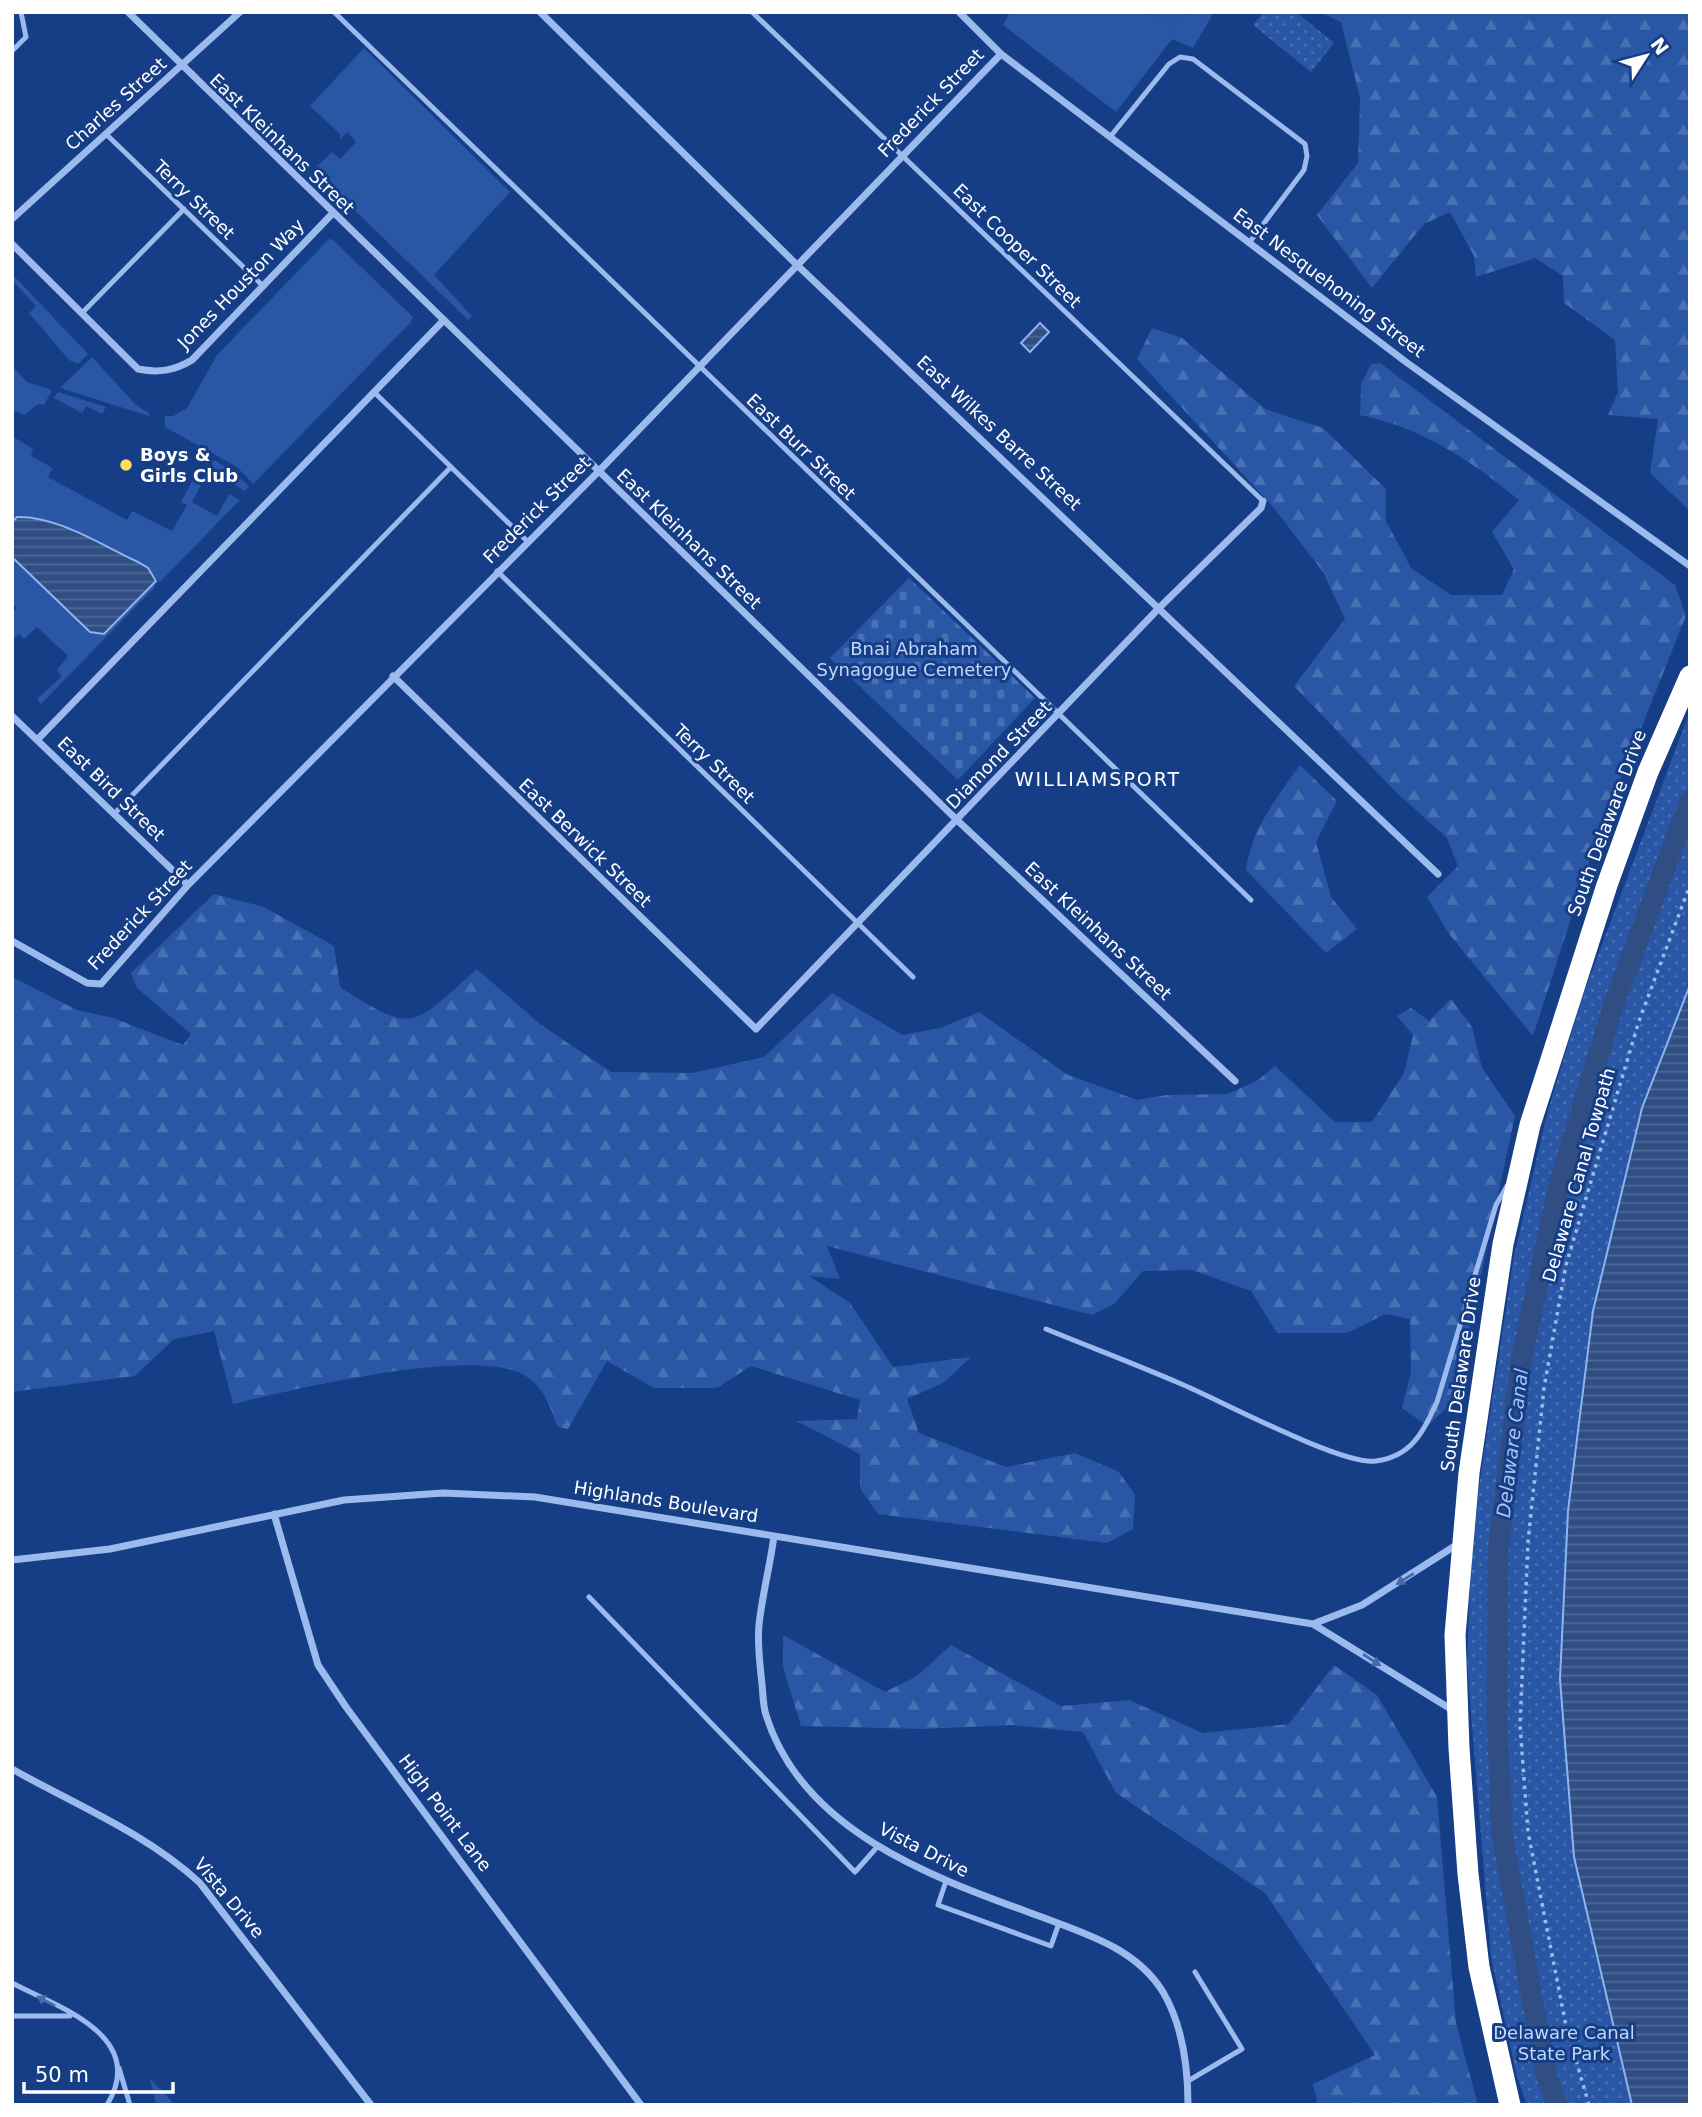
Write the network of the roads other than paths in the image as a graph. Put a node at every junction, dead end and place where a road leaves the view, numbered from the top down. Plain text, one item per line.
1 (21, 12) edge
2 (128, 12) edge
3 (240, 12) edge
4 (334, 12) edge
5 (540, 12) edge
6 (752, 12) edge
7 (959, 12) edge
8 (12, 51) edge
9 (1000, 54) junction
10 (181, 67) junction
11 (106, 134) junction
12 (1110, 137) junction
13 (902, 155) junction
14 (184, 209) junction
15 (332, 214) junction
16 (12, 219) edge
17 (1249, 243) junction
18 (12, 244) edge
19 (796, 264) junction
20 (263, 286) junction
21 (82, 313) junction
22 (442, 322) junction
23 (698, 367) junction
24 (374, 392) junction
25 (451, 467) junction
26 (597, 473) junction
27 (1263, 501) joint
28 (527, 541) junction
29 (1690, 566) edge
30 (497, 571) junction
31 (1160, 607) junction
32 (393, 676) junction
33 (1690, 676) edge
34 (12, 716) edge
35 (1059, 716) junction
36 (37, 740) junction
37 (114, 814) junction
38 (957, 820) junction
39 (1438, 874) dead end
40 (188, 885) junction
41 (1251, 900) dead end
42 (858, 925) junction
43 (12, 941) edge
44 (913, 977) dead end
45 (756, 1029) joint
46 (1235, 1081) dead end
47 (1520, 1164) junction
48 (1045, 1329) dead end
49 (274, 1514) junction
50 (774, 1536) junction
51 (1461, 1541) junction
52 (12, 1560) edge
53 (589, 1597) dead end
54 (1313, 1624) junction
55 (1457, 1713) junction
56 (12, 1769) edge
57 (878, 1846) junction
58 (946, 1881) junction
59 (1059, 1923) junction
60 (1195, 1972) dead end
61 (12, 1983) edge
62 (12, 2016) edge
63 (83, 2020) junction
64 (113, 2050) junction
65 (1188, 2081) junction
66 (107, 2105) edge
67 (130, 2105) edge
68 (371, 2105) edge
69 (641, 2105) edge
70 (1188, 2105) edge
71 (1510, 2105) edge

1 - 8 lane
2 - 10 street, East Kleinhans Street
3 - 10 street, Charles Street
4 - 23 lane, East Burr Street
5 - 19 street, East Wilkes Barre Street
6 - 13 lane, East Cooper Street
7 - 9 street, East Nesquehoning Street
9 - 12 street, East Nesquehoning Street
9 - 13 street, Frederick Street
10 - 11 street, Charles Street
10 - 15 street, East Kleinhans Street
11 - 14 lane, Terry Street
11 - 16 street, Charles Street
12 - 17 street, East Nesquehoning Street
12 - 17 lane
13 - 19 street, Frederick Street
13 - 27 lane, East Cooper Street
14 - 20 lane, Terry Street
14 - 21 lane
15 - 20 street, Jones Houston Way
15 - 22 street, East Kleinhans Street
17 - 29 street, East Nesquehoning Street
18 - 21 street, Jones Houston Way
19 - 23 street, Frederick Street
19 - 31 street, East Wilkes Barre Street
20 - 21 street, Jones Houston Way
22 - 24 street
22 - 26 street, East Kleinhans Street
23 - 26 street, Frederick Street
23 - 35 lane, East Burr Street
24 - 25 lane
24 - 36 street
25 - 28 lane
25 - 37 lane
26 - 28 street, Frederick Street
26 - 38 street, East Kleinhans Street
27 - 31 street, Diamond Street
28 - 30 street, Frederick Street
30 - 32 street, Frederick Street
30 - 42 lane, Terry Street
31 - 35 street, Diamond Street
31 - 39 street, East Wilkes Barre Street
32 - 40 street, Frederick Street
32 - 45 street, East Berwick Street
33 - 47 highway, South Delaware Drive
34 - 36 street, East Bird Street
35 - 38 street, Diamond Street
35 - 41 lane, East Burr Street
36 - 37 street, East Bird Street
37 - 40 street, East Bird Street
38 - 42 street, Diamond Street
38 - 46 street, East Kleinhans Street
40 - 43 street, Frederick Street
42 - 44 lane, Terry Street
42 - 45 street, Diamond Street
47 - 48 lane
47 - 51 highway, South Delaware Drive
49 - 50 street, Highlands Boulevard
49 - 52 street, Highlands Boulevard
49 - 69 street, High Point Lane
50 - 54 street, Highlands Boulevard
50 - 57 street, Vista Drive
51 -> 54 street
51 - 55 highway, South Delaware Drive
53 - 57 lane
54 -> 55 street, Highlands Boulevard
55 - 71 highway, South Delaware Drive
56 - 68 street, Vista Drive
57 - 58 street, Vista Drive
58 - 59 street, Vista Drive
58 - 59 lane
59 - 65 street, Vista Drive
60 - 65 lane
63 -> 61 lane
62 - 63 lane
63 - 64 lane
64 - 66 lane
64 - 67 lane
65 - 70 street, Vista Drive

